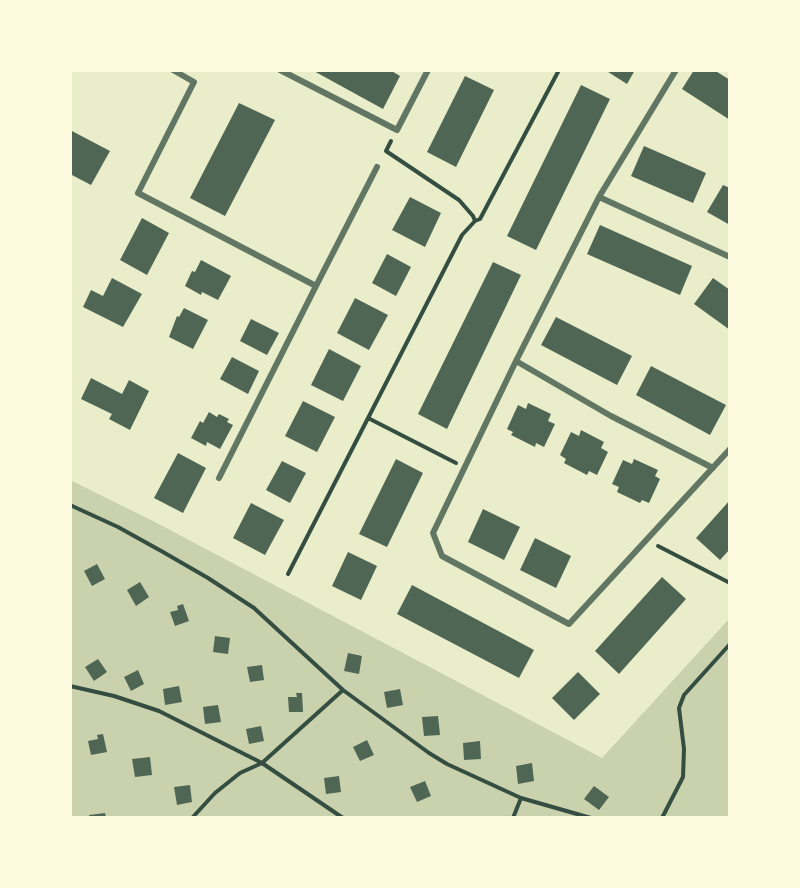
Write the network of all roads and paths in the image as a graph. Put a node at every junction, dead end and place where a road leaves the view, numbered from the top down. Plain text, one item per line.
1 (173, 70) edge
2 (280, 70) edge
3 (428, 70) edge
4 (559, 70) edge
5 (676, 70) edge
6 (397, 130) junction
7 (377, 167) dead end
8 (599, 197) junction
9 (475, 221) junction
10 (729, 257) edge
11 (316, 286) junction
12 (516, 361) junction
13 (368, 418) junction
14 (729, 449) edge
15 (464, 468) junction
16 (713, 468) junction
17 (219, 478) dead end
18 (70, 506) edge
19 (669, 551) dead end
20 (288, 574) dead end
21 (729, 583) edge
22 (729, 644) edge
23 (70, 686) edge
24 (343, 690) junction
25 (262, 763) junction
26 (521, 798) junction
27 (192, 818) edge
28 (343, 818) edge
29 (513, 818) edge
30 (591, 818) edge
31 (662, 818) edge

1 - 11 street
2 - 6 street
3 - 6 street
4 - 9 path
5 - 8 street
6 - 9 path
7 - 11 street
8 - 10 street
8 - 12 street
9 - 13 path
11 - 17 street
12 - 15 street
12 - 16 street
13 - 15 path
13 - 20 path
14 - 16 street
15 - 16 street
18 - 24 path
19 - 21 path
22 - 31 path
23 - 25 path
24 - 25 path
24 - 26 path
25 - 27 path
25 - 28 path
26 - 29 path
26 - 30 path

